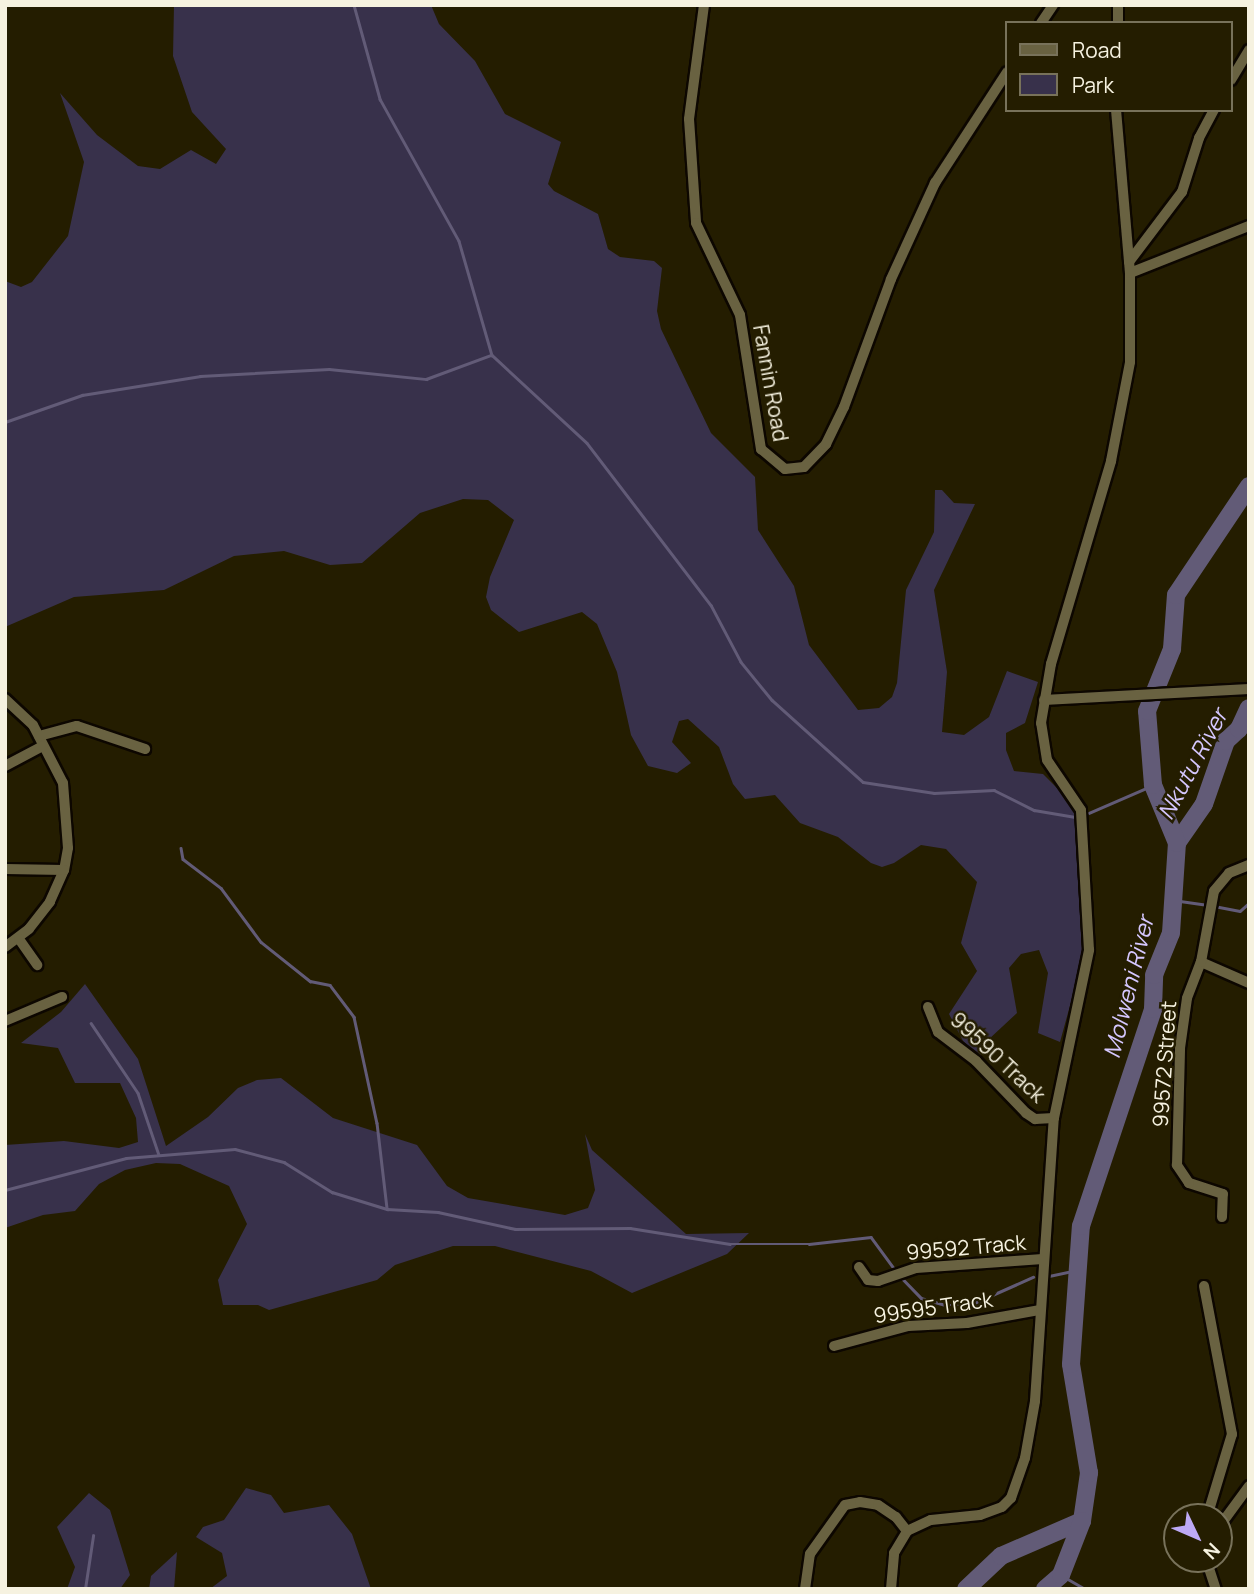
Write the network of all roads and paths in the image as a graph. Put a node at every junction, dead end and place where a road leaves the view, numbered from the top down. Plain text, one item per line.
1 (704, 5) edge
2 (1053, 5) edge
3 (1042, 21) edge
4 (1249, 50) edge
5 (1006, 74) edge
6 (1233, 77) edge
7 (1116, 112) edge
8 (1213, 112) edge
9 (1249, 226) edge
10 (1129, 268) junction
11 (1249, 689) edge
12 (5, 699) edge
13 (1044, 700) junction
14 (41, 741) junction
15 (145, 749) dead end
16 (5, 766) edge
17 (1249, 866) edge
18 (5, 869) edge
19 (64, 870) junction
20 (19, 940) junction
21 (5, 947) edge
22 (1201, 962) junction
23 (37, 965) dead end
24 (1249, 983) edge
25 (62, 997) dead end
26 (928, 1007) dead end
27 (5, 1021) edge
28 (1054, 1118) junction
29 (1222, 1217) dead end
30 (1043, 1259) junction
31 (859, 1267) dead end
32 (1205, 1286) dead end
33 (1039, 1310) junction
34 (834, 1346) dead end
35 (1249, 1486) edge
36 (1211, 1503) edge
37 (1233, 1508) edge
38 (906, 1531) junction
39 (805, 1585) edge
40 (891, 1589) edge

1 - 5 street, Fannin Road
2 - 3 street
4 - 6 street
7 - 10 street
8 - 10 street
9 - 10 street
10 - 13 street
11 - 13 street
12 - 14 street
13 - 28 street
14 - 15 street
14 - 16 street
14 - 19 street
17 - 22 street, 99572 Street
18 - 19 street
19 - 20 street
20 - 21 street
20 - 23 street
22 - 24 street
22 - 29 street, 99572 Street
25 - 27 street
26 - 28 street, 99590 Track
28 - 30 street
30 - 31 street, 99592 Track
30 - 33 street
32 - 36 street
33 - 34 street, 99595 Track
33 - 38 street
35 - 37 street
38 - 39 street
38 - 40 street

